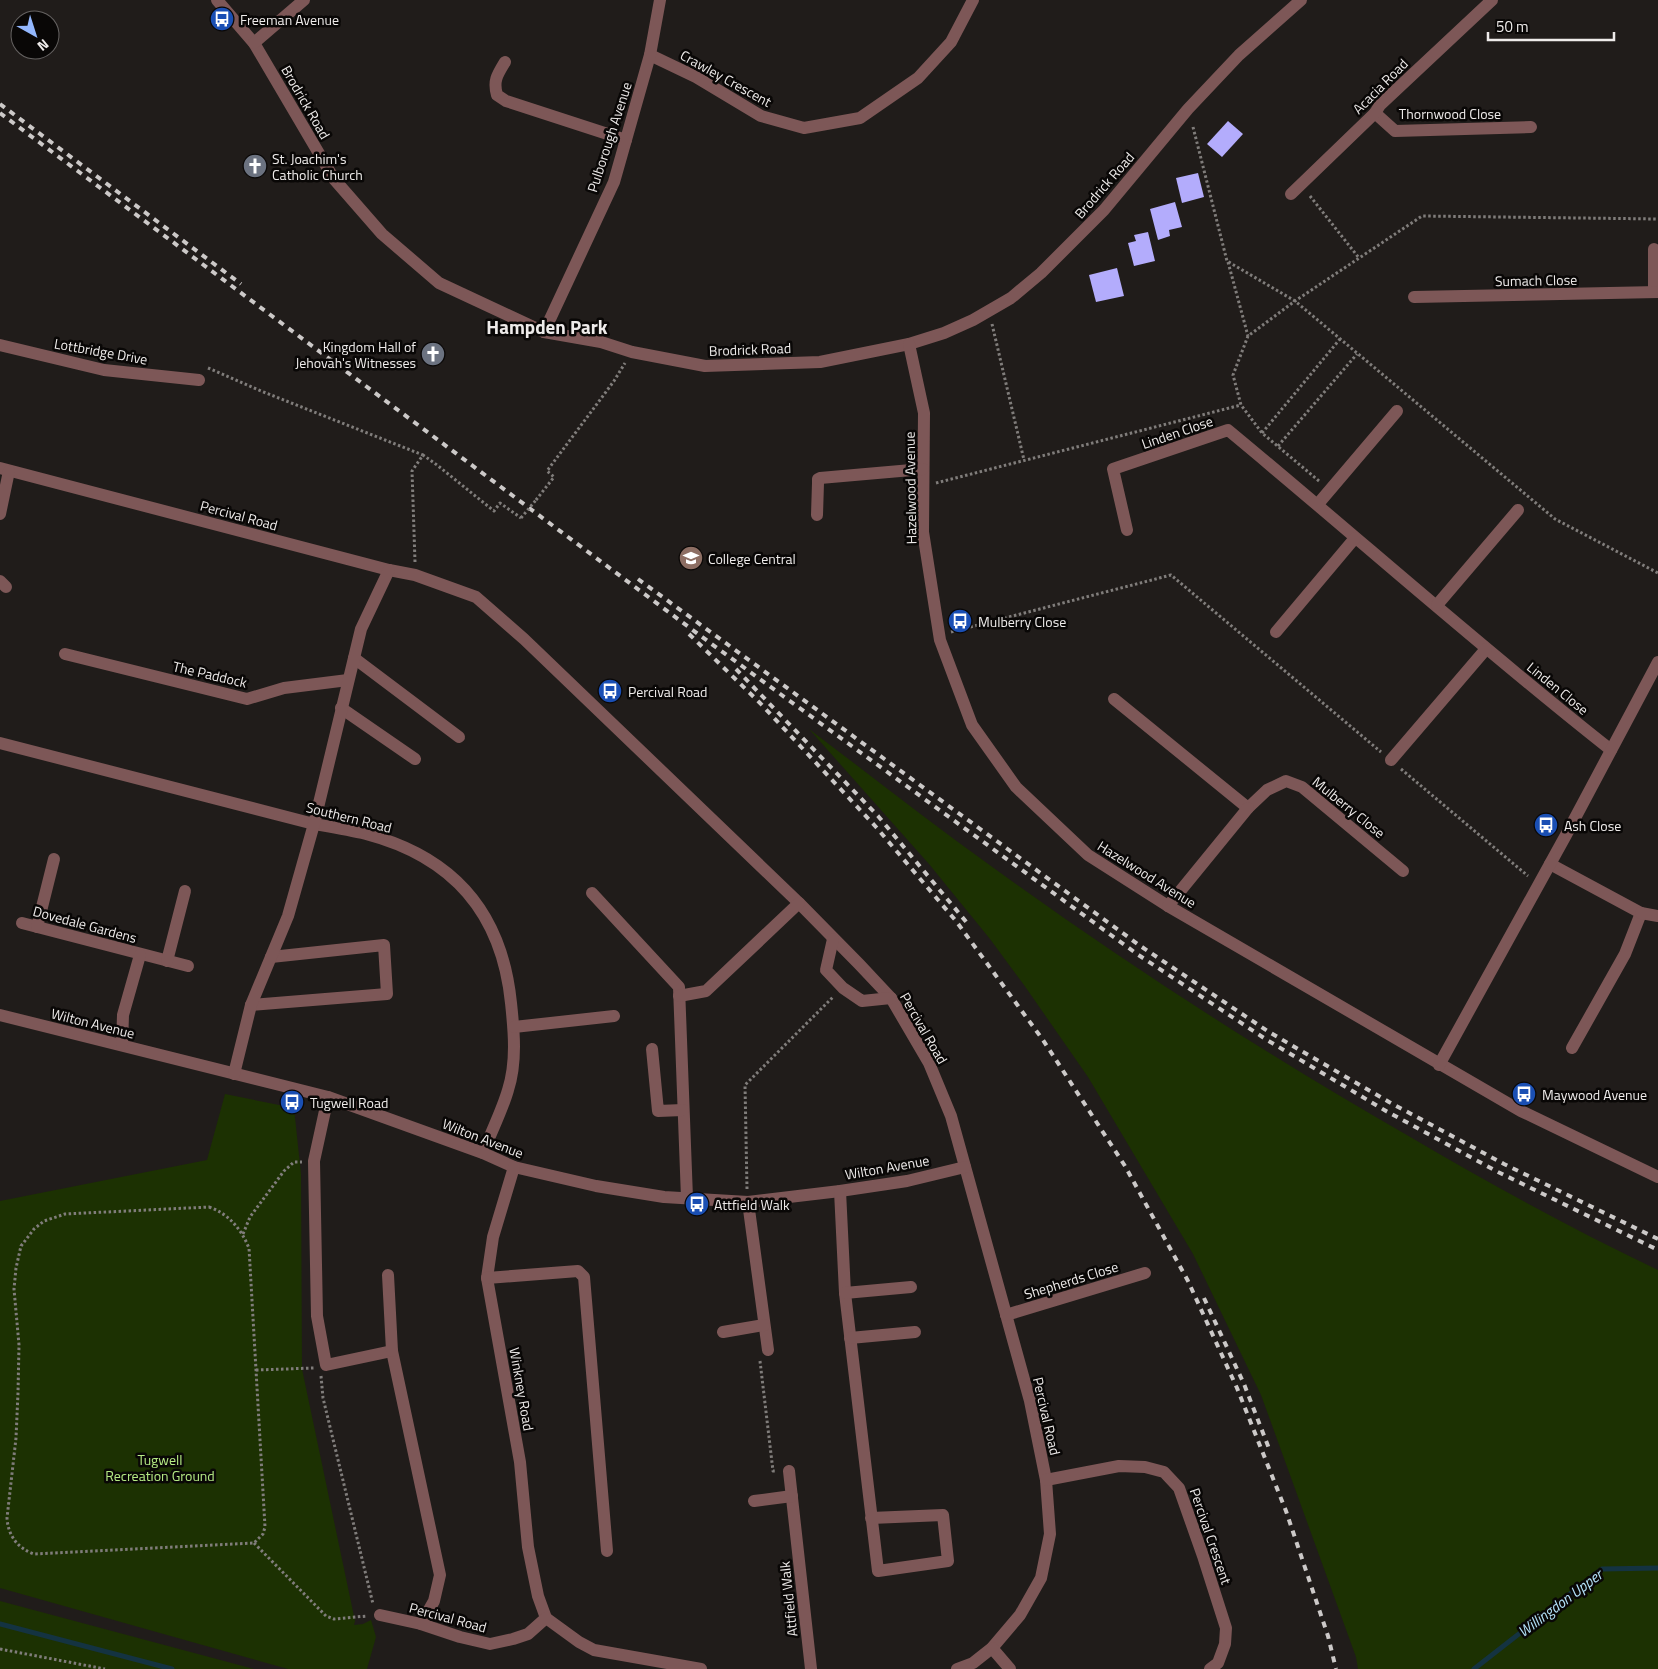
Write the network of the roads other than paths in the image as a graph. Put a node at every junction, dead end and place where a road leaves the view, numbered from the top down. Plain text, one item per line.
1 (216, 0) edge
2 (304, 0) edge
3 (660, 0) edge
4 (973, 0) edge
5 (1301, 0) edge
6 (1492, 0) edge
7 (254, 43) junction
8 (650, 55) junction
9 (505, 62) dead end
10 (1375, 113) junction
11 (1531, 127) dead end
12 (626, 140) junction
13 (1291, 194) dead end
14 (1654, 249) dead end
15 (1656, 292) edge
16 (1414, 297) dead end
17 (544, 332) junction
18 (909, 344) junction
19 (0, 345) edge
20 (198, 380) road end
21 (1397, 411) dead end
22 (5, 469) edge
23 (923, 469) junction
24 (1318, 504) junction
25 (1518, 510) dead end
26 (0, 514) edge
27 (817, 515) dead end
28 (1127, 530) dead end
29 (1355, 538) junction
30 (389, 570) junction
31 (1437, 605) junction
32 (1276, 632) dead end
33 (1486, 649) junction
34 (65, 654) dead end
35 (354, 658) junction
36 (1658, 662) edge
37 (348, 680) junction
38 (1114, 699) dead end
39 (341, 708) junction
40 (459, 736) dead end
41 (0, 743) edge
42 (1611, 750) junction
43 (414, 759) dead end
44 (1391, 760) road end
45 (1248, 808) junction
46 (314, 824) junction
47 (54, 859) dead end
48 (1550, 864) junction
49 (1403, 871) dead end
50 (185, 891) dead end
51 (592, 893) dead end
52 (799, 903) junction
53 (1168, 906) junction
54 (1641, 913) junction
55 (1658, 916) edge
56 (22, 923) dead end
57 (37, 927) junction
58 (833, 939) junction
59 (140, 955) junction
60 (271, 957) junction
61 (167, 961) junction
62 (188, 966) dead end
63 (679, 996) junction
64 (891, 998) junction
65 (251, 1005) junction
66 (0, 1015) edge
67 (614, 1016) dead end
68 (514, 1027) junction
69 (122, 1045) junction
70 (1572, 1048) dead end
71 (652, 1049) dead end
72 (1439, 1064) junction
73 (234, 1074) junction
74 (328, 1097) junction
75 (683, 1110) junction
76 (483, 1153) junction
77 (514, 1167) junction
78 (965, 1167) junction
79 (1658, 1177) edge
80 (840, 1191) junction
81 (687, 1198) junction
82 (748, 1202) junction
83 (1145, 1273) dead end
84 (388, 1275) dead end
85 (487, 1278) junction
86 (911, 1287) dead end
87 (845, 1293) junction
88 (1006, 1315) junction
89 (764, 1325) junction
90 (723, 1332) dead end
91 (915, 1332) dead end
92 (850, 1338) junction
93 (768, 1350) road end
94 (392, 1351) junction
95 (789, 1471) road end
96 (1046, 1480) junction
97 (792, 1496) junction
98 (754, 1500) dead end
99 (871, 1518) junction
100 (607, 1551) dead end
101 (378, 1616) road end
102 (546, 1618) junction
103 (421, 1624) junction
104 (992, 1648) junction
105 (701, 1669) edge
106 (810, 1669) edge
107 (957, 1669) edge
108 (1010, 1669) edge
109 (1210, 1669) edge

1 - 7 street, Brodrick Road
2 - 7 street
3 - 8 street, Pulborough Avenue
4 - 8 street, Crawley Crescent
5 - 18 street, Brodrick Road
6 - 10 street, Acacia Road
7 - 17 street, Brodrick Road
8 - 12 street, Pulborough Avenue
9 - 12 street
10 - 11 street, Thornwood Close
10 - 13 street, Acacia Road
12 - 17 street, Pulborough Avenue
14 - 15 street
15 - 16 street, Sumach Close
17 - 18 street, Brodrick Road
18 - 23 street, Hazelwood Avenue
19 - 20 street, Lottbridge Drive
21 - 24 street
22 - 26 street
22 - 30 street, Percival Road
23 - 27 street
23 - 53 street, Hazelwood Avenue
24 - 28 street, Linden Close
24 - 29 street, Linden Close
25 - 31 street
29 - 31 street, Linden Close
29 - 32 street
30 - 35 street
30 - 52 street, Percival Road
31 - 33 street, Linden Close
33 - 42 street, Linden Close
33 - 44 street
34 - 37 street, The Paddock
35 - 37 street
35 - 40 street
36 - 42 street
37 - 39 street
38 - 45 street
39 - 43 street
39 - 46 street
41 - 46 street, Southern Road
42 - 48 street
45 - 49 street, Mulberry Close
45 - 53 street, Mulberry Close
46 - 60 street
46 - 68 street, Southern Road
47 - 57 street
48 - 54 street
48 - 72 street
50 - 61 street
51 - 63 street
52 - 58 street, Percival Road
52 - 63 street
53 - 72 street, Hazelwood Avenue
54 - 55 street
54 - 70 street
56 - 57 street, Dovedale Gardens
57 - 59 street, Dovedale Gardens
58 - 64 street, Percival Road
58 - 64 street
59 - 61 street, Dovedale Gardens
59 - 69 street, Dovedale Gardens
60 - 65 street
60 - 65 street
61 - 62 street, Dovedale Gardens
63 - 75 street
64 - 78 street, Percival Road
65 - 73 street
66 - 69 street, Wilton Avenue
67 - 68 street
68 - 76 street, Southern Road
69 - 73 street, Wilton Avenue
71 - 75 street
72 - 79 street, Hazelwood Avenue
73 - 74 street, Wilton Avenue
74 - 76 street, Wilton Avenue
74 - 94 street
75 - 81 street
76 - 77 street, Wilton Avenue
77 - 81 street, Wilton Avenue
77 - 85 street, Winkney Road
78 - 80 street, Wilton Avenue
78 - 88 street, Percival Road
80 - 82 street, Wilton Avenue
80 - 87 street
81 - 82 street, Wilton Avenue
82 - 89 street
83 - 88 street, Shepherds Close
84 - 94 street
85 - 100 street
85 - 102 street, Winkney Road
86 - 87 street
87 - 92 street
88 - 96 street, Percival Road
89 - 90 street
89 - 93 street
91 - 92 street
92 - 99 street
94 - 103 street
95 - 97 street, Attfield Walk
96 - 104 street, Percival Road
96 - 109 street, Percival Crescent
97 - 98 street
97 - 106 street, Attfield Walk
99 - 99 street
101 - 103 street, Percival Road
102 - 103 street, Percival Road
102 - 105 street
104 - 107 street, Percival Road
104 - 108 street

